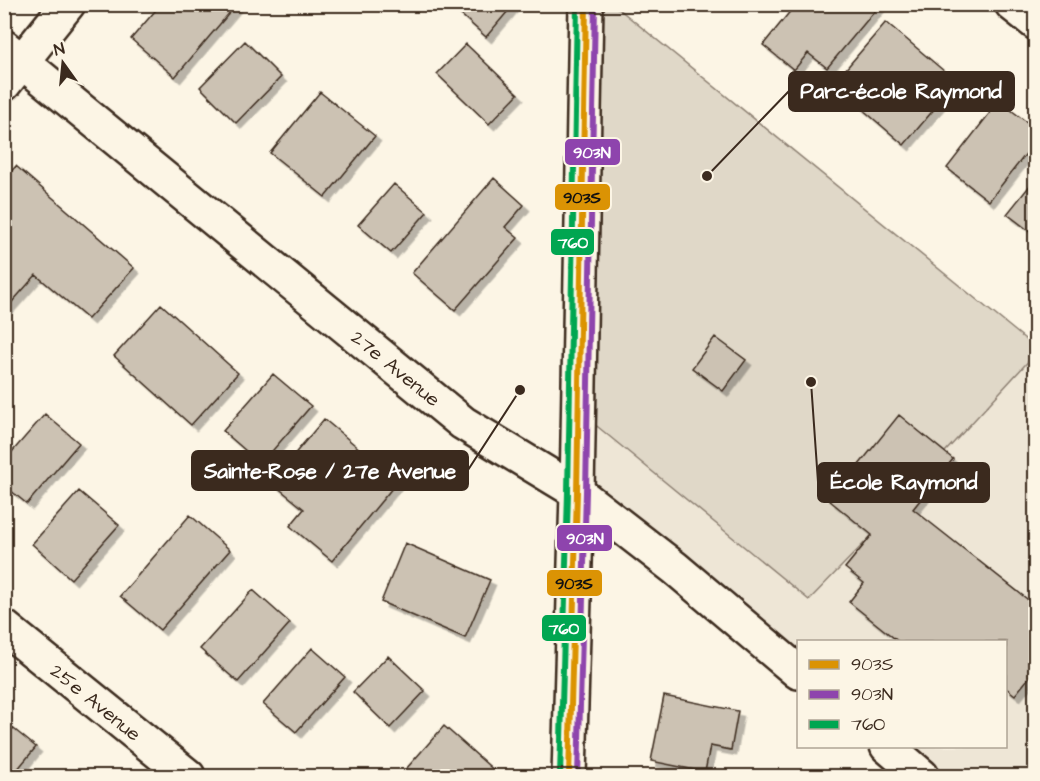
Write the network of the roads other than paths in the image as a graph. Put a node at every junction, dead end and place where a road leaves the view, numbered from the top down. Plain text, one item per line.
1 (68, 4) edge
2 (586, 4) edge
3 (1012, 4) edge
4 (1035, 23) edge
5 (10, 64) edge
6 (577, 492) junction
7 (4, 627) edge
8 (797, 671) edge
9 (888, 748) edge
10 (188, 777) edge
11 (569, 777) edge
12 (922, 777) edge

1 - 5 street
2 - 6 street
3 - 4 street
5 - 6 street, 27e Avenue
6 - 8 street, 27e Avenue
6 - 11 street
7 - 10 street, 25e Avenue
9 - 12 street

